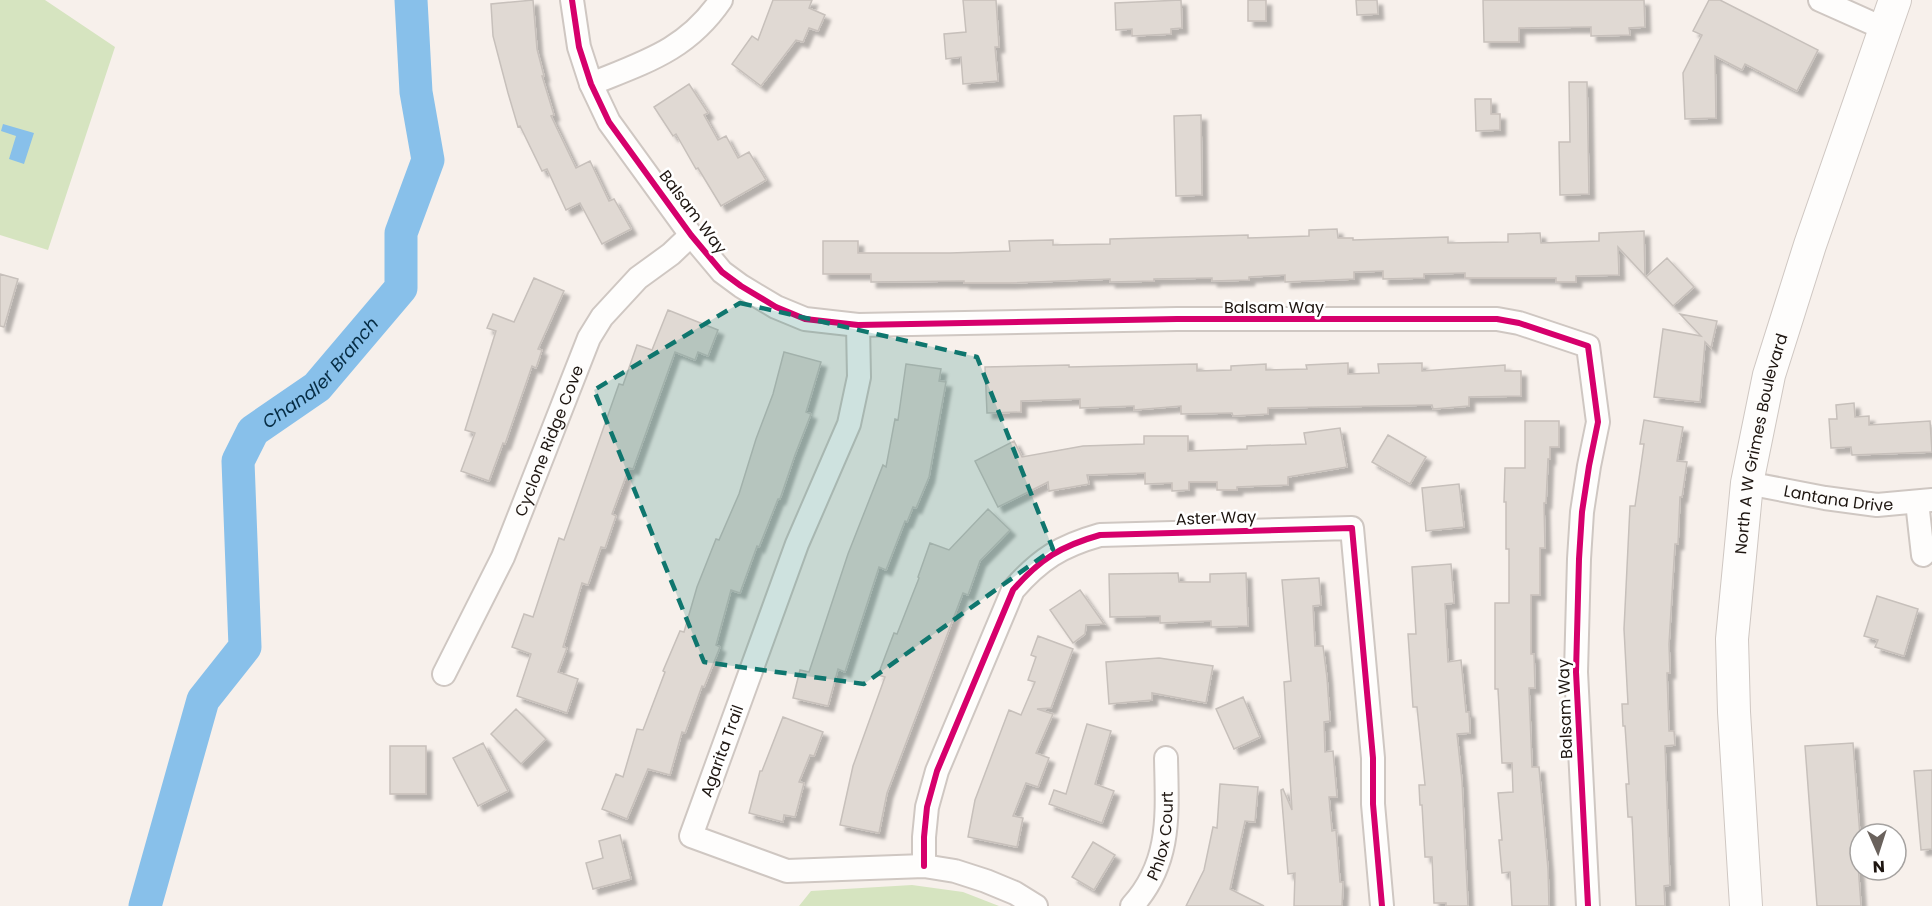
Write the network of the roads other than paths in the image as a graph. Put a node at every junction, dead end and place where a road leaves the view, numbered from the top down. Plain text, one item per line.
1 (572, 0) edge
2 (721, 0) edge
3 (1820, 0) edge
4 (1890, 14) edge
5 (591, 84) junction
6 (691, 235) junction
7 (858, 326) junction
8 (1747, 483) junction
9 (1925, 501) edge
10 (1923, 555) dead end
11 (444, 674) dead end
12 (1166, 758) dead end
13 (924, 866) junction
14 (1036, 906) edge
15 (1132, 906) edge
16 (1382, 906) edge
17 (1588, 906) edge
18 (1746, 906) edge

1 - 5 street, Balsam Way
2 - 5 street
3 - 4 street
4 - 8 main road, North A W Grimes Boulevard
5 - 6 street, Balsam Way
6 - 7 street, Balsam Way
6 - 11 street, Cyclone Ridge Cove
7 - 13 street, Agarita Trail
7 - 17 street, Balsam Way
8 - 9 street, Lantana Drive
8 - 18 main road, North A W Grimes Boulevard
9 - 10 street
12 - 15 street, Phlox Court
13 - 14 street, Agarita Trail
13 - 16 street, Aster Way

